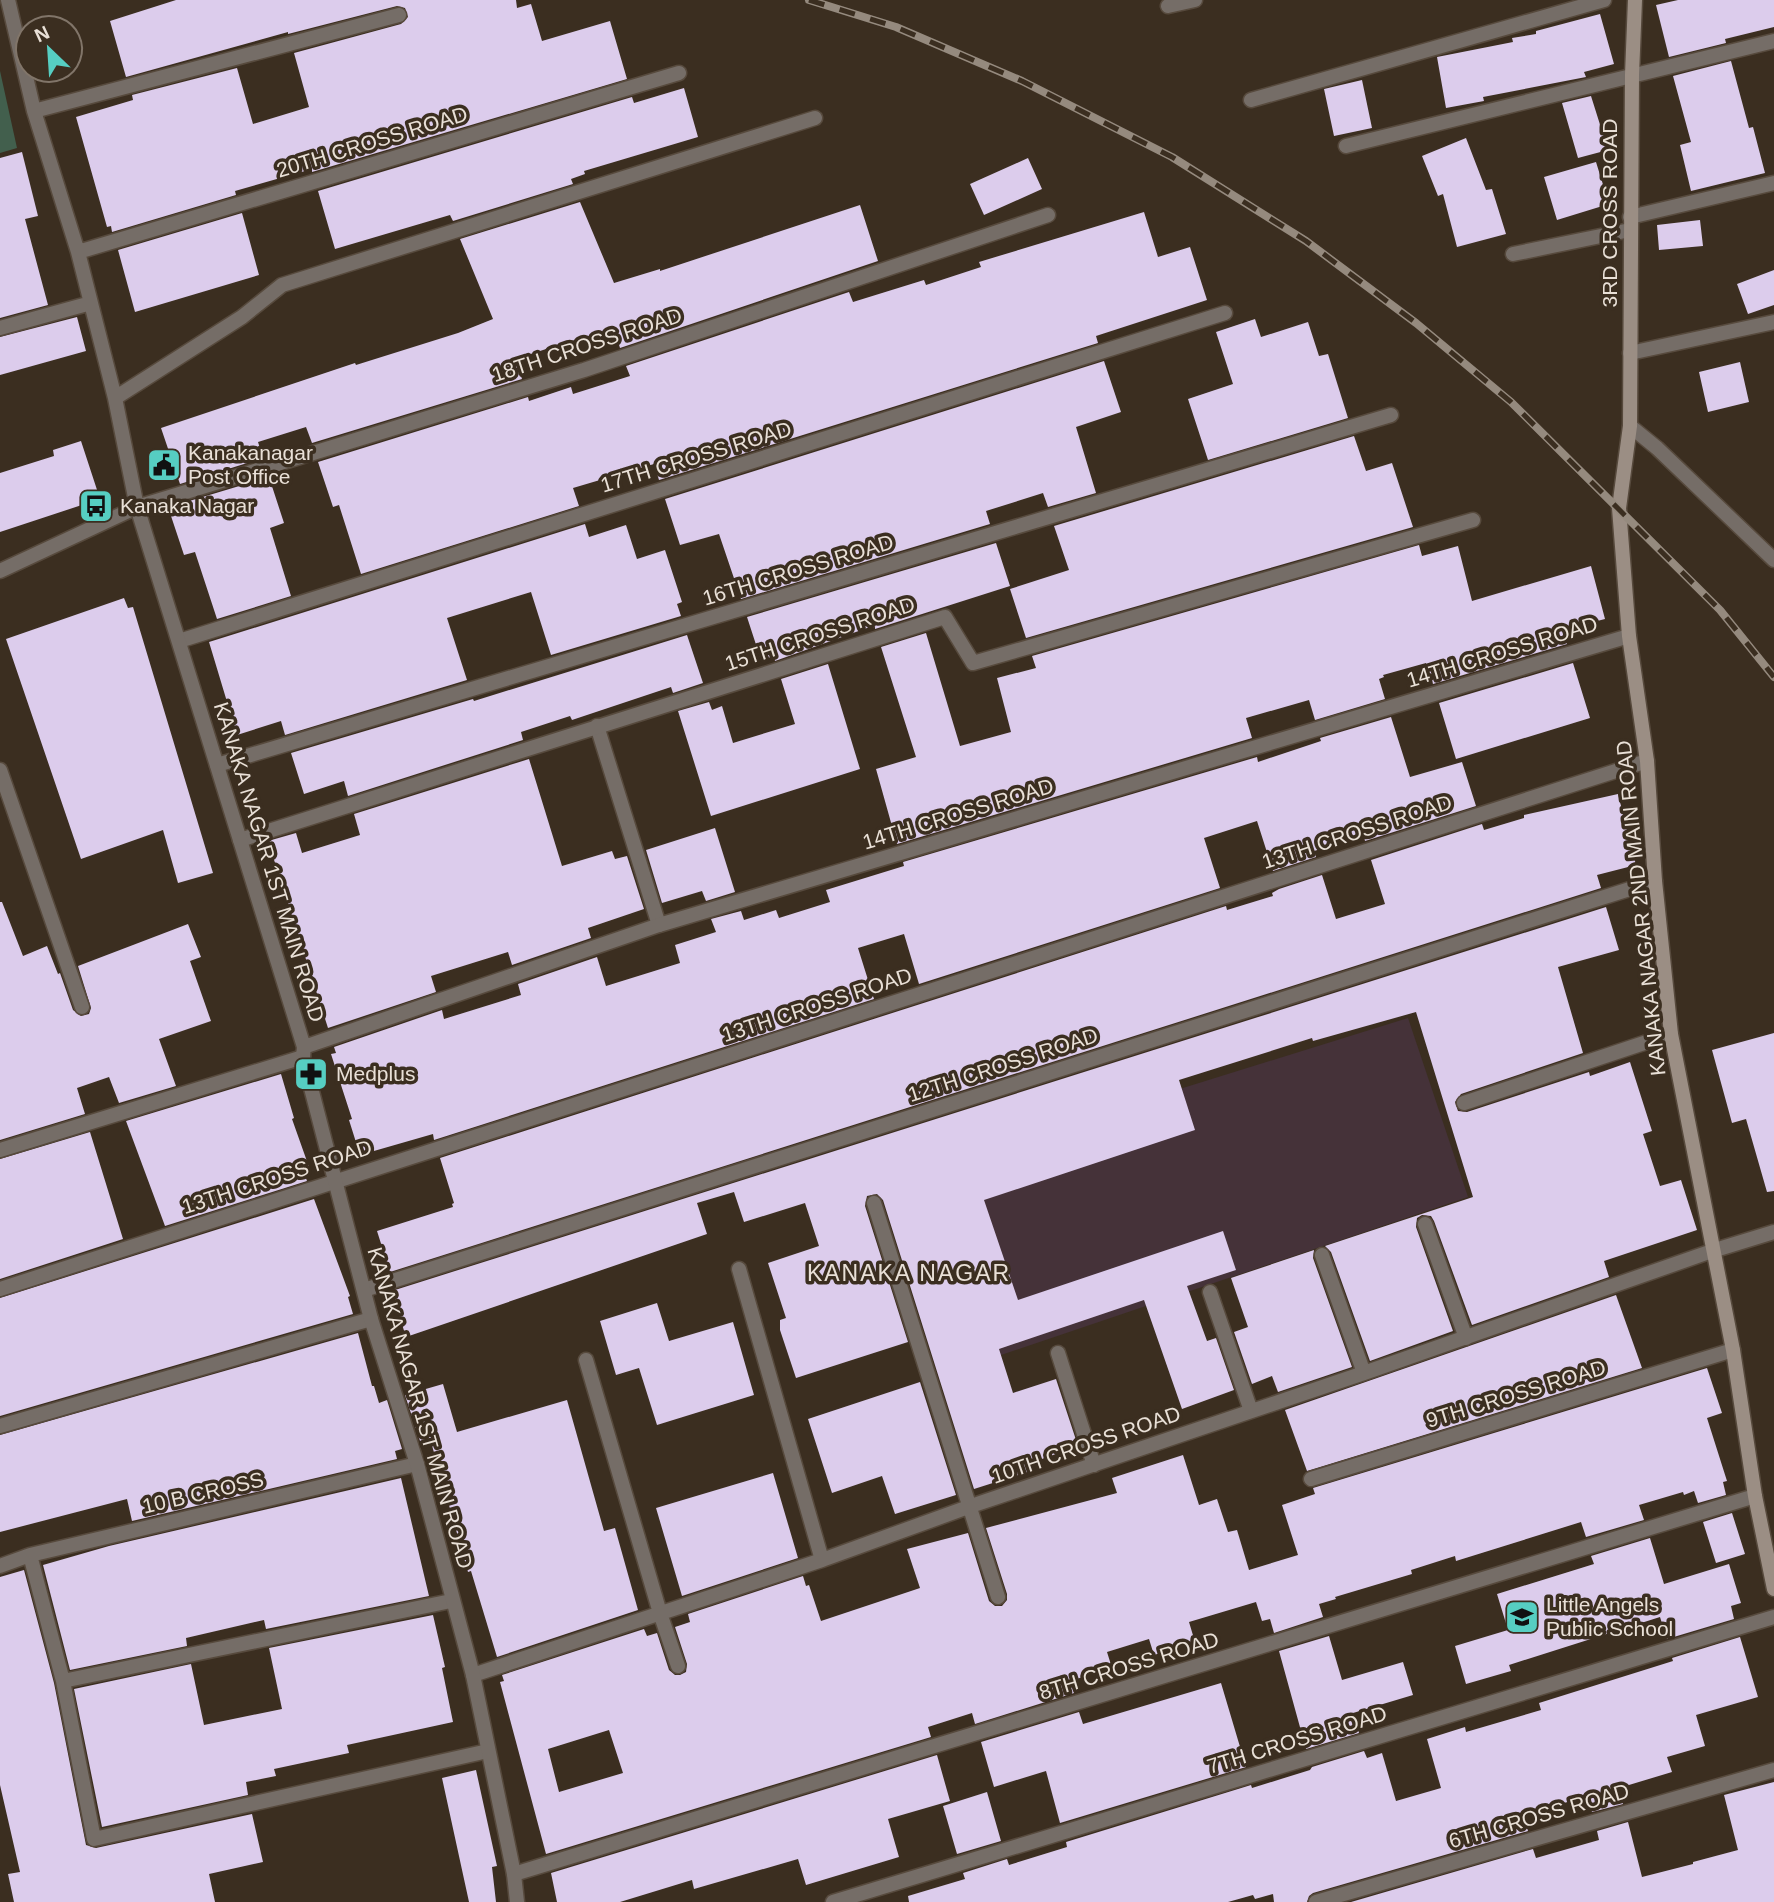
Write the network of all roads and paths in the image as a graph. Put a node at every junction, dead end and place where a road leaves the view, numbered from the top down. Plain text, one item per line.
1 (8, 0) edge
2 (1195, 0) edge
3 (1604, 0) edge
4 (1635, 0) edge
5 (1168, 6) dead end
6 (399, 15) dead end
7 (1774, 41) edge
8 (679, 74) dead end
9 (1632, 75) junction
10 (1251, 100) dead end
11 (34, 111) junction
12 (815, 118) dead end
13 (1346, 146) dead end
14 (1774, 183) edge
15 (1048, 215) dead end
16 (1630, 224) junction
17 (78, 252) junction
18 (1513, 254) dead end
19 (91, 303) junction
20 (1225, 313) dead end
21 (1774, 323) edge
22 (0, 328) edge
23 (1630, 353) junction
24 (116, 398) junction
25 (1391, 415) dead end
26 (1630, 426) junction
27 (137, 508) junction
28 (1473, 520) dead end
29 (1774, 560) edge
30 (0, 571) edge
31 (1629, 636) junction
32 (179, 641) junction
33 (597, 726) junction
34 (1647, 761) junction
35 (217, 765) junction
36 (0, 770) edge
37 (240, 840) junction
38 (1655, 881) junction
39 (659, 925) junction
40 (82, 1007) dead end
41 (1671, 1034) junction
42 (304, 1052) junction
43 (1464, 1103) dead end
44 (0, 1150) edge
45 (335, 1181) junction
46 (874, 1203) dead end
47 (1425, 1224) dead end
48 (1774, 1232) edge
49 (1712, 1251) junction
50 (1322, 1255) dead end
51 (739, 1269) dead end
52 (0, 1289) edge
53 (364, 1290) junction
54 (1210, 1292) dead end
55 (371, 1319) junction
56 (1466, 1338) junction
57 (1732, 1350) junction
58 (1058, 1353) dead end
59 (586, 1360) dead end
60 (1364, 1373) junction
61 (1251, 1411) junction
62 (0, 1426) edge
63 (417, 1464) junction
64 (1094, 1465) junction
65 (1311, 1479) dead end
66 (1755, 1496) junction
67 (971, 1506) junction
68 (30, 1555) junction
69 (822, 1560) junction
70 (0, 1566) edge
71 (1774, 1588) edge
72 (998, 1597) dead end
73 (452, 1601) junction
74 (660, 1613) junction
75 (1774, 1617) edge
76 (678, 1666) dead end
77 (473, 1675) junction
78 (63, 1681) junction
79 (488, 1751) junction
80 (1774, 1770) edge
81 (514, 1874) junction
82 (517, 1902) edge
83 (833, 1902) edge
84 (1317, 1902) edge

1 - 11 street, KANAKA NAGAR 1ST MAIN ROAD
2 - 5 street
3 - 10 street
4 - 9 main road, 3RD CROSS ROAD
6 - 11 street
7 - 9 street
8 - 17 street, 20TH CROSS ROAD
9 - 13 street
9 - 16 main road, 3RD CROSS ROAD
11 - 17 street, KANAKA NAGAR 1ST MAIN ROAD
12 - 24 street
14 - 16 street
15 - 27 street, 18TH CROSS ROAD
16 - 18 street
16 - 23 main road, 3RD CROSS ROAD
17 - 19 street, KANAKA NAGAR 1ST MAIN ROAD
19 - 22 street
19 - 24 street, KANAKA NAGAR 1ST MAIN ROAD
20 - 32 street, 17TH CROSS ROAD
21 - 23 street
23 - 26 main road, 3RD CROSS ROAD
24 - 27 street, KANAKA NAGAR 1ST MAIN ROAD
25 - 35 street, 16TH CROSS ROAD
26 - 29 street
26 - 31 main road, KANAKA NAGAR 2ND MAIN ROAD
27 - 30 street, 18TH CROSS ROAD
27 - 32 street, KANAKA NAGAR 1ST MAIN ROAD
28 - 33 street, 15TH CROSS ROAD
31 - 34 main road, KANAKA NAGAR 2ND MAIN ROAD
31 - 39 street, 14TH CROSS ROAD
32 - 35 street, KANAKA NAGAR 1ST MAIN ROAD
33 - 37 street, 15TH CROSS ROAD
33 - 39 street
34 - 38 main road, KANAKA NAGAR 2ND MAIN ROAD
34 - 45 street, 13TH CROSS ROAD
35 - 37 street, KANAKA NAGAR 1ST MAIN ROAD
36 - 40 street
37 - 42 street, KANAKA NAGAR 1ST MAIN ROAD
38 - 41 main road, KANAKA NAGAR 2ND MAIN ROAD
38 - 53 street, 12TH CROSS ROAD
39 - 42 street, 14TH CROSS ROAD
41 - 43 street
41 - 49 main road, KANAKA NAGAR 2ND MAIN ROAD
42 - 44 street, 14TH CROSS ROAD
42 - 45 street, KANAKA NAGAR 1ST MAIN ROAD
45 - 52 street, 13TH CROSS ROAD
45 - 53 street, KANAKA NAGAR 1ST MAIN ROAD
46 - 67 street
47 - 56 street
48 - 49 street, 10TH CROSS ROAD
49 - 56 street, 10TH CROSS ROAD
49 - 57 main road, KANAKA NAGAR 2ND MAIN ROAD
50 - 60 street
51 - 69 street
53 - 55 street, KANAKA NAGAR 1ST MAIN ROAD
54 - 61 street
55 - 62 street
55 - 63 street, KANAKA NAGAR 1ST MAIN ROAD
56 - 60 street, 10TH CROSS ROAD
57 - 65 street, 9TH CROSS ROAD
57 - 66 main road, KANAKA NAGAR 2ND MAIN ROAD
58 - 64 street
59 - 74 street
60 - 61 street, 10TH CROSS ROAD
61 - 64 street, 10TH CROSS ROAD
63 - 68 street, 10 B CROSS
63 - 73 street, KANAKA NAGAR 1ST MAIN ROAD
64 - 67 street, 10TH CROSS ROAD
66 - 71 main road, KANAKA NAGAR 2ND MAIN ROAD
66 - 81 street, 8TH CROSS ROAD
67 - 69 street, 10TH CROSS ROAD
67 - 72 street
68 - 70 street, 10 B CROSS
68 - 78 street
69 - 74 street, 10TH CROSS ROAD
73 - 77 street, KANAKA NAGAR 1ST MAIN ROAD
73 - 78 street
74 - 76 street
74 - 77 street, 10TH CROSS ROAD
75 - 83 street, 7TH CROSS ROAD
77 - 79 street, KANAKA NAGAR 1ST MAIN ROAD
78 - 79 street
79 - 81 street, KANAKA NAGAR 1ST MAIN ROAD
80 - 84 street, 6TH CROSS ROAD
81 - 82 street, KANAKA NAGAR 1ST MAIN ROAD

